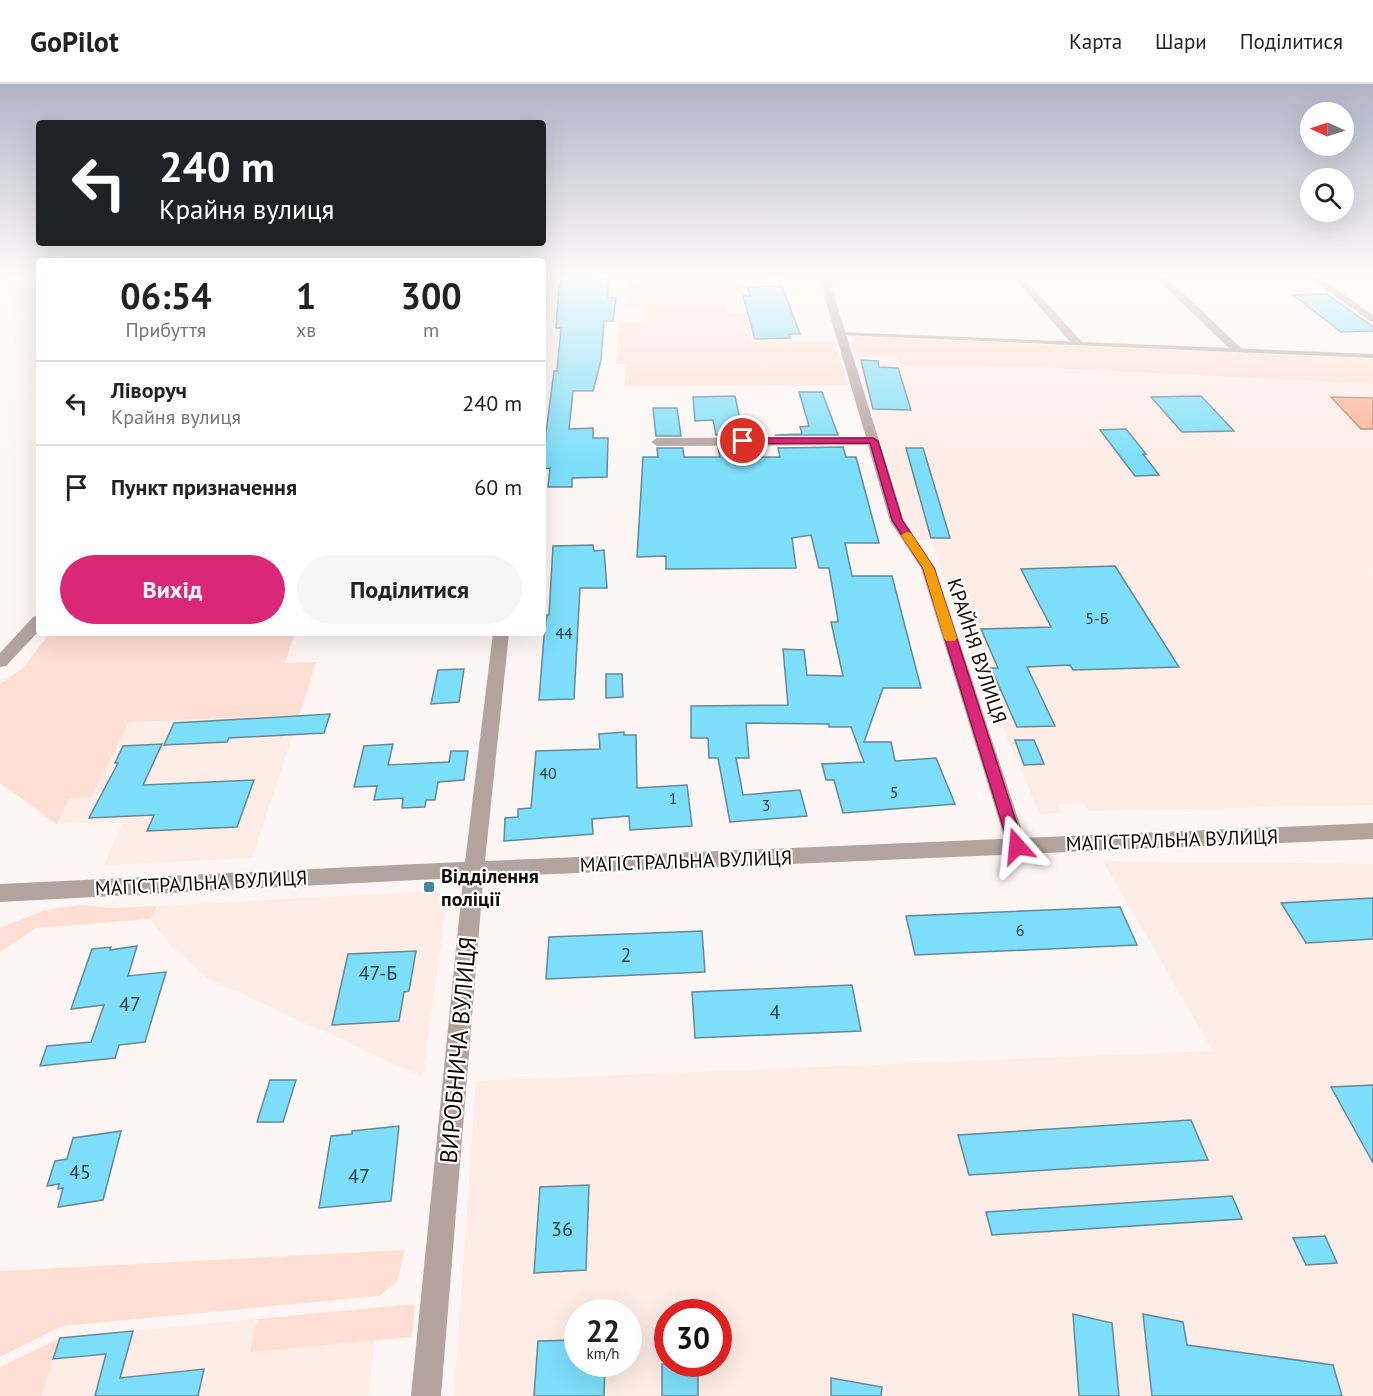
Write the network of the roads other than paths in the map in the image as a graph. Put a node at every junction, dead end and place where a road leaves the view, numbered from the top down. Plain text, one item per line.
1 (844, 339) edge
2 (988, 339) edge
3 (1074, 339) edge
4 (1226, 339) edge
5 (1077, 343) junction
6 (1237, 350) junction
7 (1373, 356) edge
8 (873, 441) junction
9 (657, 442) dead end
10 (36, 624) edge
11 (501, 636) edge
12 (0, 662) edge
13 (1373, 831) edge
14 (1017, 846) junction
15 (474, 870) junction
16 (0, 893) edge
17 (426, 1396) edge

1 - 8 street, КРАЙНЯ ВУЛИЦЯ
2 - 5 lane
3 - 5 street
4 - 6 street
5 - 6 lane
6 - 7 lane
8 - 9 street
8 - 14 street, КРАЙНЯ ВУЛИЦЯ
10 - 12 street
11 - 15 street, ВИРОБНИЧА ВУЛИЦЯ
13 - 14 street, МАГІСТРАЛЬНА ВУЛИЦЯ
14 - 15 street, МАГІСТРАЛЬНА ВУЛИЦЯ
15 - 16 street, МАГІСТРАЛЬНА ВУЛИЦЯ
15 - 17 street, ВИРОБНИЧА ВУЛИЦЯ

